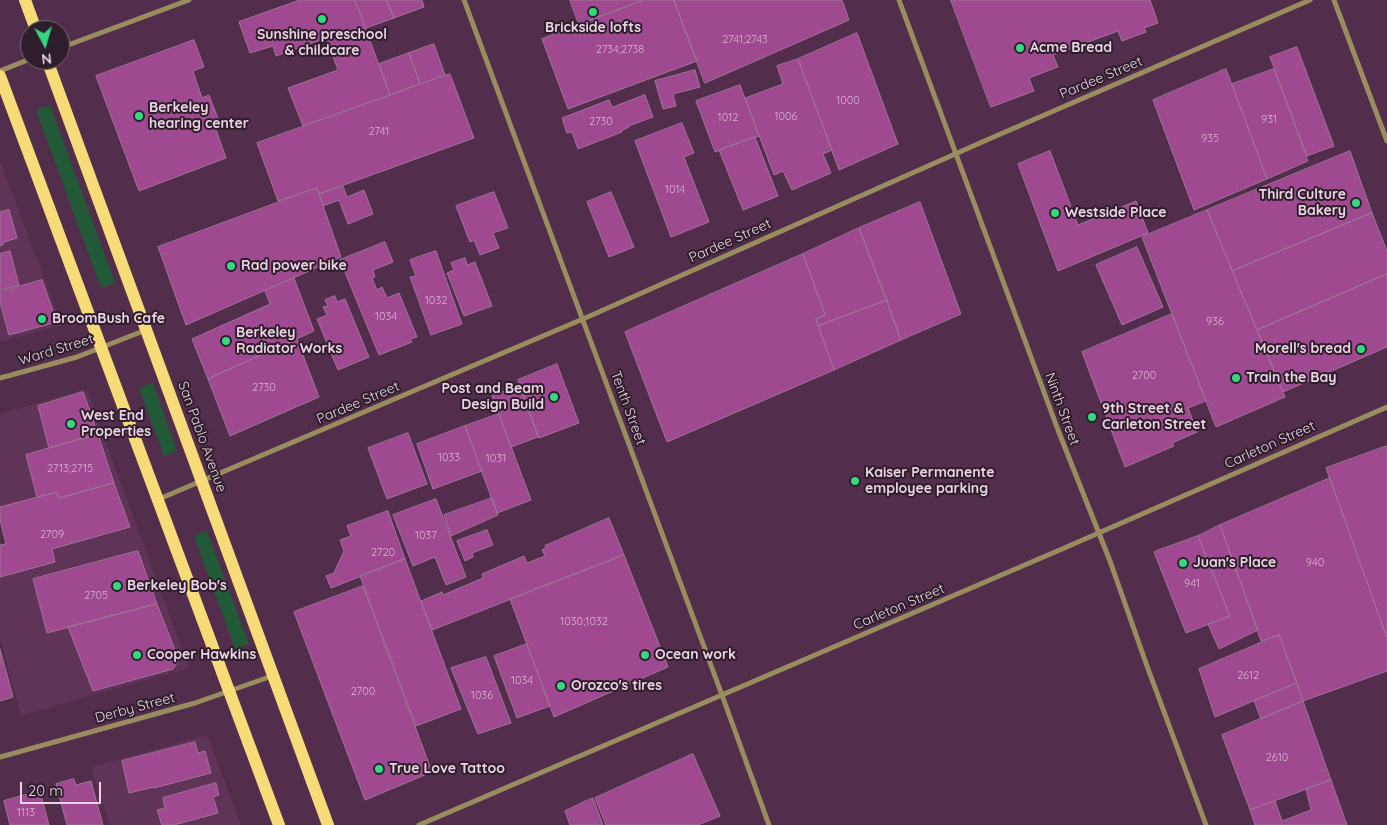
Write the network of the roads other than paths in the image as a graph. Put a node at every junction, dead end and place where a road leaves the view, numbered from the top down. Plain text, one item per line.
1 (25, 0) edge
2 (189, 0) edge
3 (464, 0) edge
4 (899, 0) edge
5 (1310, 0) edge
6 (1334, 0) edge
7 (32, 20) edge
8 (70, 44) edge
9 (20, 63) edge
10 (51, 70) edge
11 (0, 71) edge
12 (0, 76) edge
13 (1387, 141) edge
14 (956, 153) junction
15 (583, 319) junction
16 (146, 330) junction
17 (100, 348) junction
18 (0, 378) edge
19 (1387, 406) edge
20 (203, 481) junction
21 (157, 500) junction
22 (1098, 532) junction
23 (274, 675) junction
24 (229, 692) junction
25 (722, 695) junction
26 (0, 757) edge
27 (279, 825) edge
28 (328, 825) edge
29 (418, 825) edge
30 (768, 825) edge
31 (1206, 825) edge

1 - 7 main road
2 - 8 street
3 - 15 street, Tenth Street
4 - 14 street, Ninth Street
5 - 14 street, Pardee Street
6 - 13 street
9 - 11 street
10 - 16 main road, San Pablo Avenue
12 - 17 main road
14 - 15 street, Pardee Street
14 - 22 street, Ninth Street
15 - 20 street, Pardee Street
15 - 25 street, Tenth Street
16 - 17 street, Ward Street
16 - 20 main road, San Pablo Avenue
17 - 18 street, Ward Street
17 - 21 main road
19 - 22 street, Carleton Street
20 - 21 street, Pardee Street
20 - 23 main road, San Pablo Avenue
21 - 24 main road
22 - 25 street, Carleton Street
22 - 31 street, Ninth Street
23 - 24 street, Derby Street
23 - 28 main road, San Pablo Avenue
24 - 26 street, Derby Street
24 - 27 main road
25 - 29 street, Carleton Street
25 - 30 street, Tenth Street

